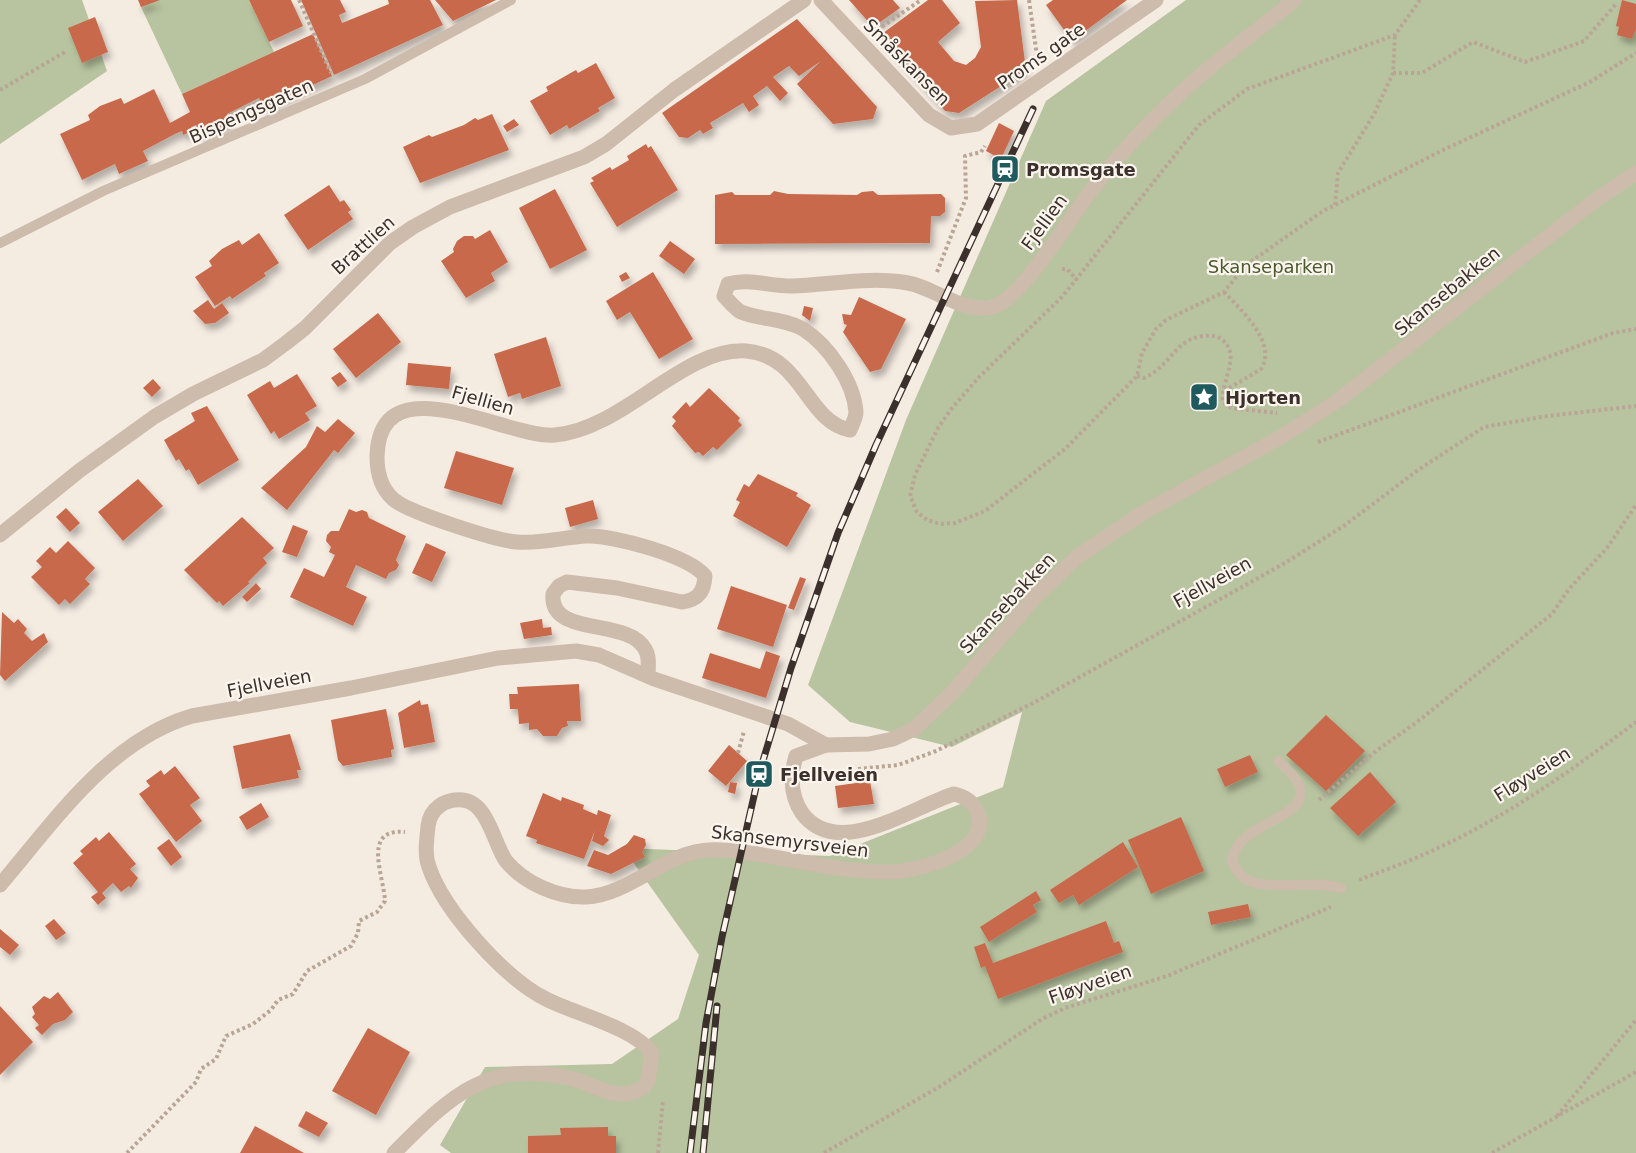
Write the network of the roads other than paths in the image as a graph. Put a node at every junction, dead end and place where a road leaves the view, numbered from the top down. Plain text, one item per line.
1 (511, 0) edge
2 (804, 0) edge
3 (821, 0) edge
4 (1156, 0) edge
5 (1294, 0) edge
6 (977, 124) joint
7 (1636, 173) edge
8 (0, 243) edge
9 (0, 536) edge
10 (648, 676) junction
11 (826, 744) junction
12 (1279, 761) dead end
13 (0, 885) edge
14 (1341, 888) road end
15 (394, 1153) edge

1 - 8 lane, Bispengsgaten
2 - 9 street, Brattlien
3 - 6 street, Småskansen
4 - 6 street, Proms gate
5 - 10 street, Fjellien
7 - 11 street, Skansebakken
10 - 11 street, Fjellveien
10 - 13 street, Fjellveien
11 - 15 street, Skansemyrsveien
12 - 14 lane

